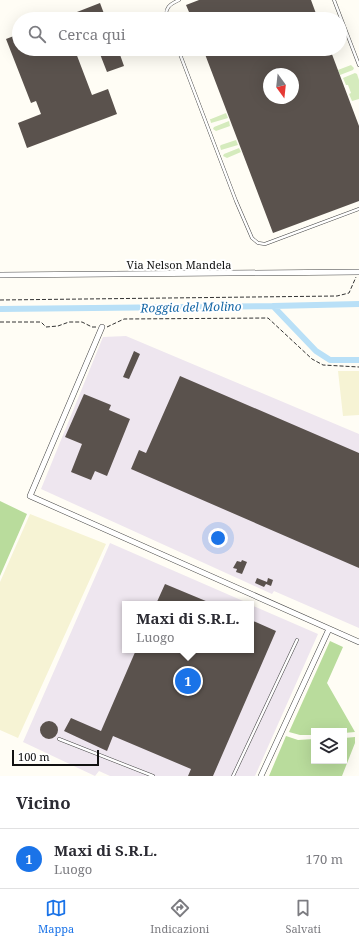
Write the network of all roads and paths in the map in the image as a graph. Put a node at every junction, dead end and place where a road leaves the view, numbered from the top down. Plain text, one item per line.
1 (179, 0) edge
2 (334, 0) edge
3 (166, 12) edge
4 (339, 12) edge
5 (347, 34) edge
6 (181, 56) edge
7 (359, 65) edge
8 (359, 209) edge
9 (359, 272) edge
10 (0, 276) edge
11 (0, 300) edge
12 (0, 322) edge
13 (102, 327) junction
14 (359, 367) edge
15 (329, 629) junction
16 (297, 640) dead end
17 (359, 642) edge
18 (59, 739) dead end
19 (153, 776) edge
20 (233, 776) edge
21 (261, 776) edge

1 - 3 lane
2 - 4 lane
5 - 7 lane
6 - 8 lane
9 - 10 street, Via Nelson Mandela
9 - 11 path
12 - 13 path
13 - 14 path
13 - 15 street
15 - 17 street
15 - 21 street
16 - 20 lane
18 - 19 lane

